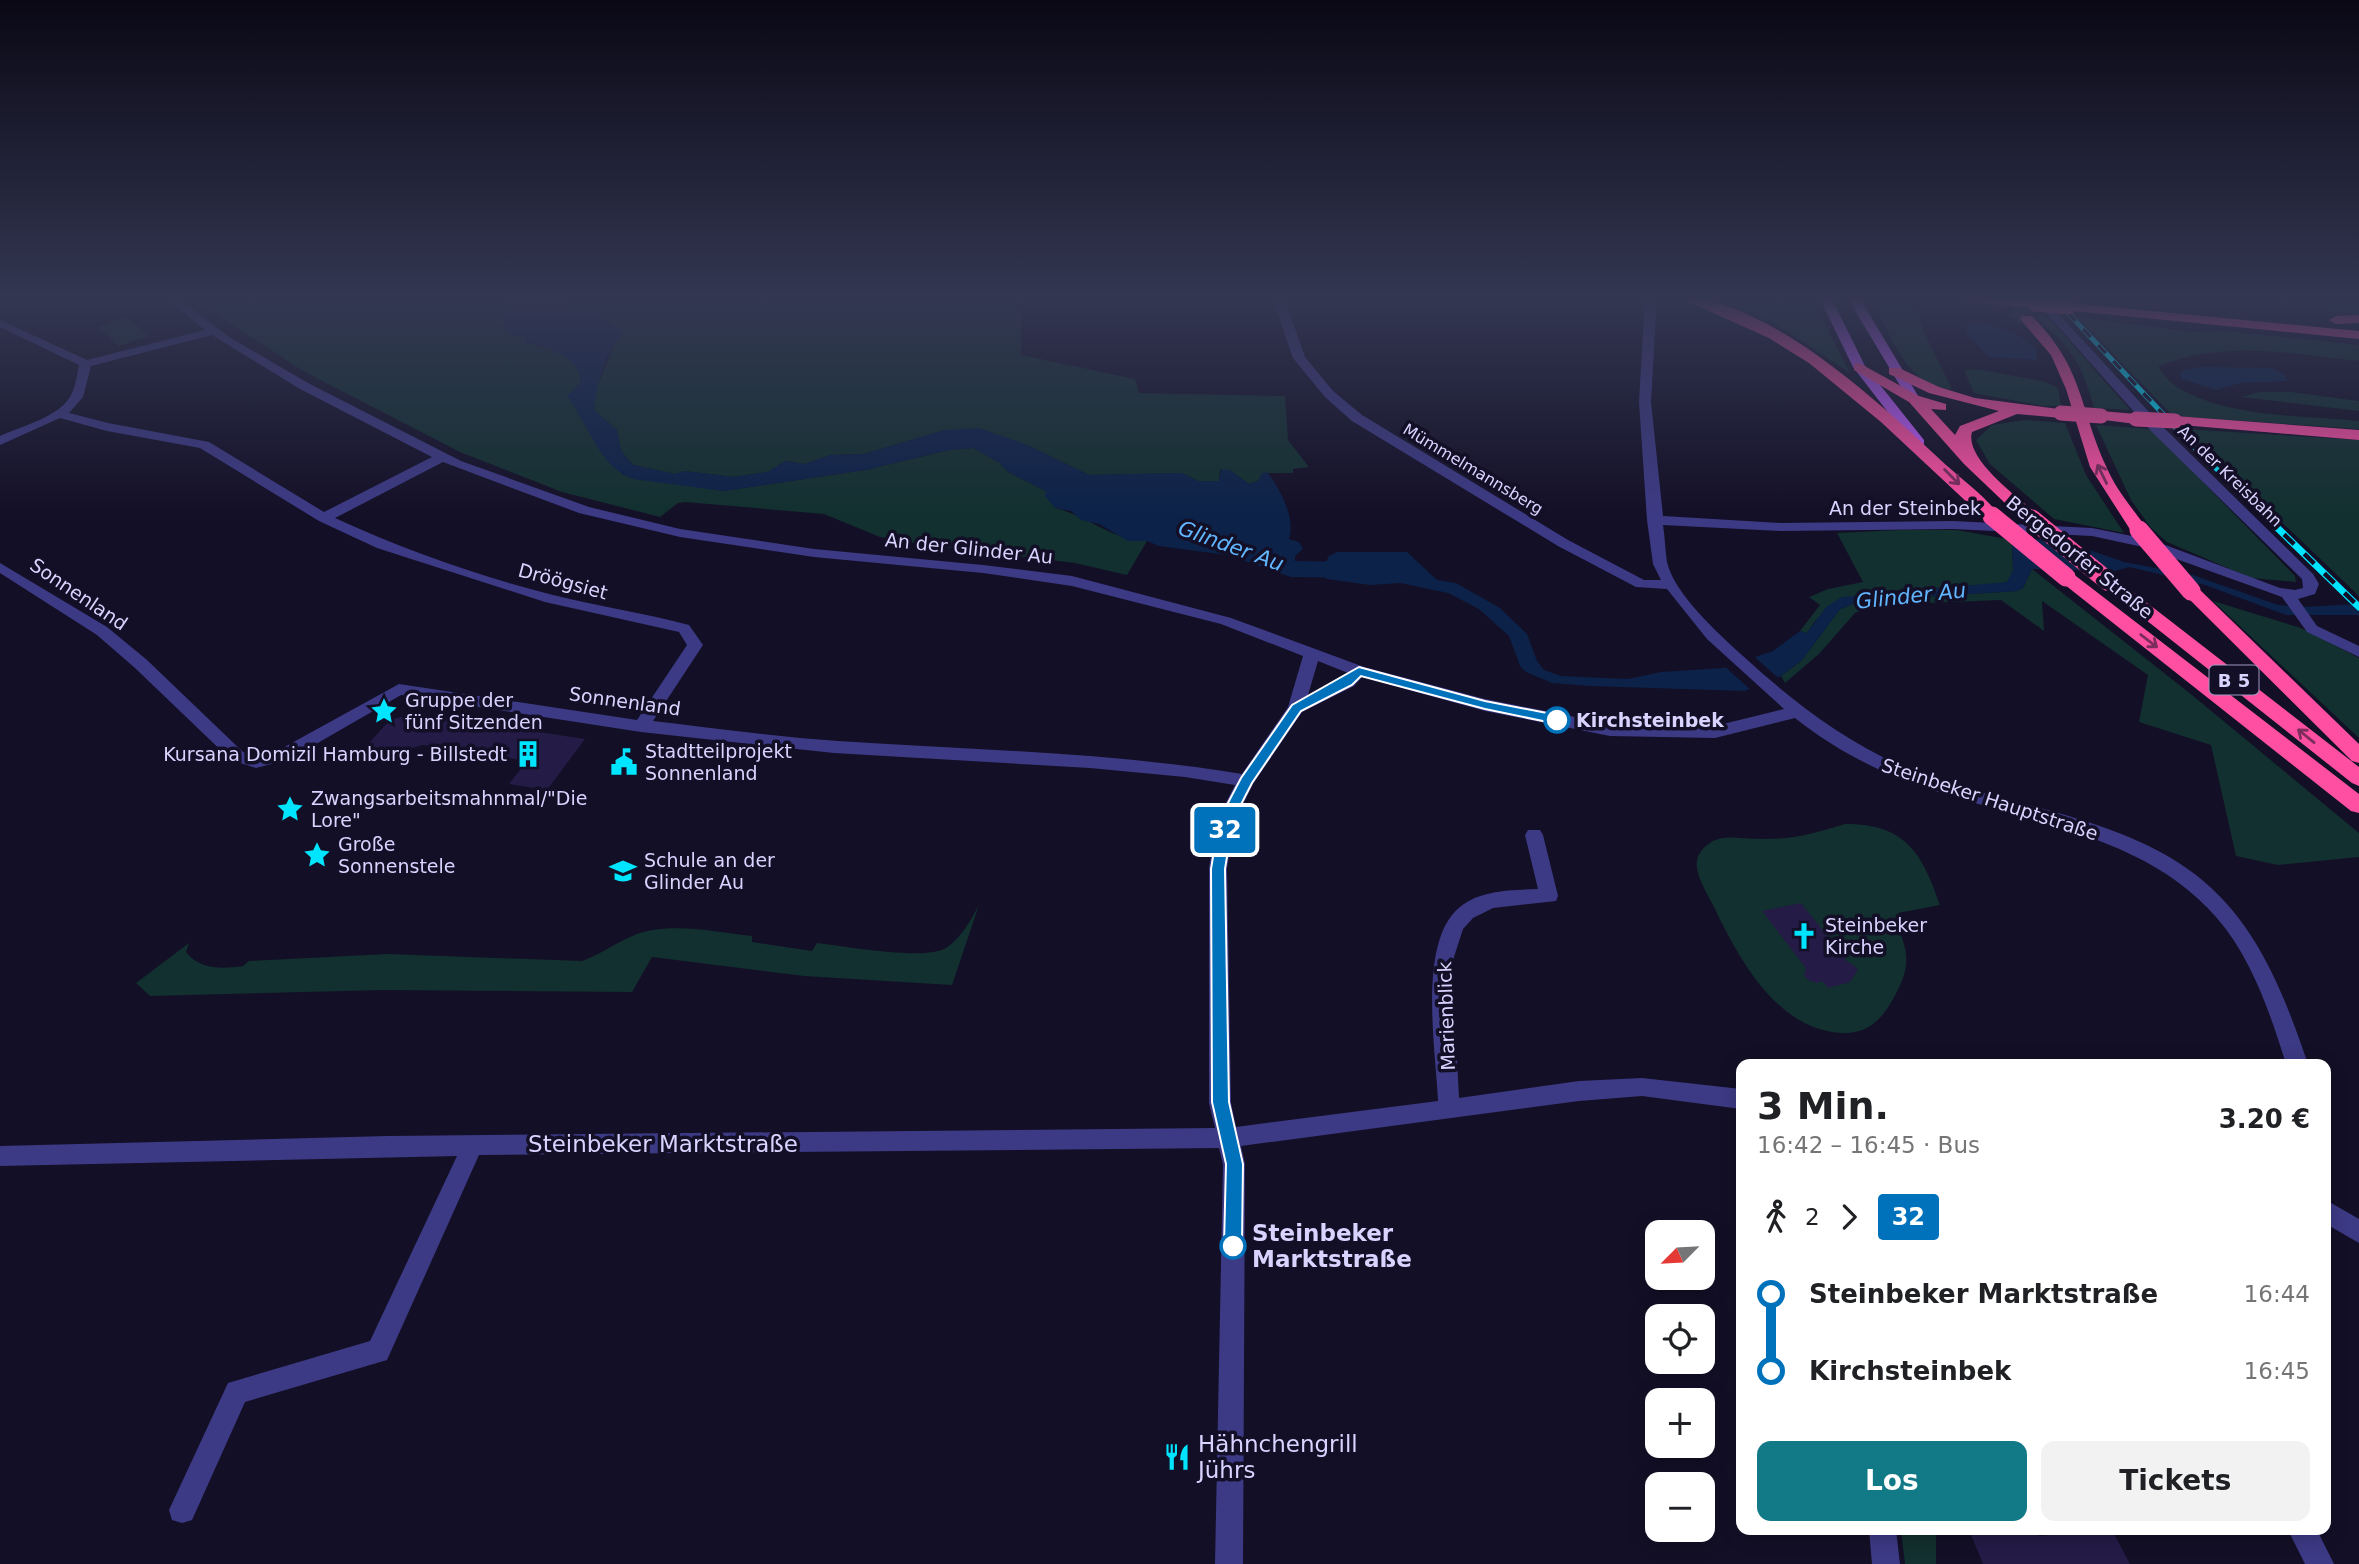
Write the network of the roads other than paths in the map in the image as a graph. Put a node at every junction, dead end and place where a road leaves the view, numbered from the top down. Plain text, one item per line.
1 (85, 370) edge
2 (278, 370) edge
3 (1309, 370) edge
4 (1647, 370) edge
5 (1827, 370) edge
6 (1861, 370) edge
7 (1864, 370) edge
8 (1894, 370) joint
9 (2067, 370) edge
10 (2101, 370) edge
11 (1914, 399) junction
12 (2020, 410) junction
13 (59, 414) junction
14 (2359, 435) edge
15 (0, 441) edge
16 (1924, 450) junction
17 (443, 457) junction
18 (1970, 461) junction
19 (324, 518) junction
20 (1654, 520) junction
21 (0, 567) edge
22 (1670, 585) junction
23 (2312, 588) joint
24 (2294, 606) junction
25 (2359, 652) edge
26 (1312, 653) junction
27 (1359, 671) junction
28 (1296, 708) junction
29 (1797, 712) junction
30 (640, 726) junction
31 (2359, 757) edge
32 (2359, 778) edge
33 (1246, 781) junction
34 (2359, 805) edge
35 (1534, 835) dead end
36 (2295, 1059) edge
37 (1736, 1097) edge
38 (1449, 1109) junction
39 (1227, 1135) junction
40 (473, 1145) junction
41 (0, 1156) edge
42 (2331, 1214) edge
43 (2359, 1232) edge
44 (182, 1510) dead end
45 (1883, 1535) edge
46 (2304, 1535) edge
47 (1228, 1564) edge
48 (1886, 1564) edge
49 (2319, 1564) edge

1 - 13 street
2 - 17 street, An der Glinder Au
3 - 22 street, Mümmelmannsberg
4 - 20 street, Steinbeker Hauptstraße
5 - 16 highway
6 - 16 main road, Bergedorfer Straße / B 5
7 - 11 highway
8 - 11 main road, Bergedorfer Straße / B 5
8 - 12 highway
31 -> 9 highway, bridge
10 - 23 street, An der Kreisbahn
11 - 12 highway
11 - 18 highway, Bergedorfer Straße / B 5
12 - 14 highway, bridge
12 - 18 highway
13 - 15 street
13 - 19 street, Dröögsiet
16 -> 34 highway, Bergedorfer Straße / B 5, bridge
17 - 19 street
17 - 26 street, An der Glinder Au
32 -> 18 highway, Bergedorfer Straße / B 5, bridge
19 - 30 street, Dröögsiet
20 - 22 street, Steinbeker Hauptstraße
20 - 24 street, An der Steinbek
21 - 30 street, Sonnenland
22 - 29 street, Steinbeker Hauptstraße
23 - 24 street, An der Steinbek
24 - 25 street
26 - 27 street, An der Glinder Au
26 - 28 street
27 - 28 street
27 - 29 street, An der Glinder Au
28 - 33 street
29 - 36 street, Steinbeker Hauptstraße
30 - 33 street, Sonnenland
33 - 39 street
35 - 38 street, Marienblick
37 - 38 street, Steinbeker Marktstraße
38 - 39 street, Steinbeker Marktstraße
39 - 40 street, Steinbeker Marktstraße
39 - 47 street
40 - 41 street, Steinbeker Marktstraße
40 - 44 street
42 - 43 street
45 - 48 street
46 - 49 street

